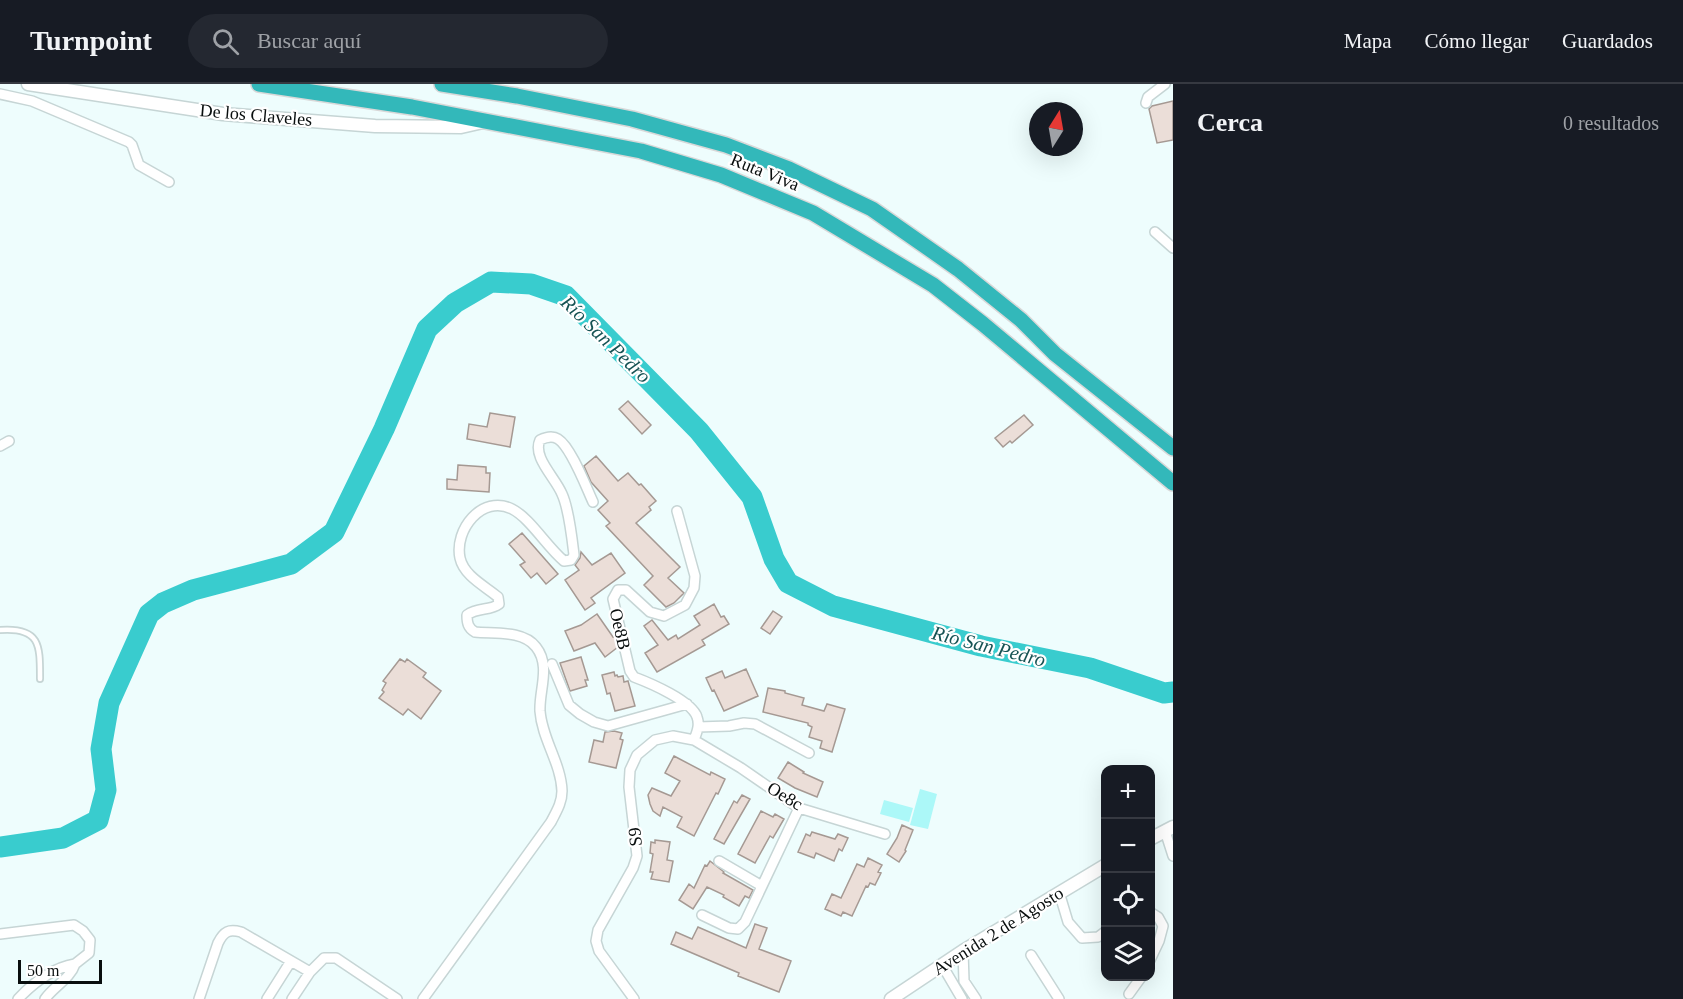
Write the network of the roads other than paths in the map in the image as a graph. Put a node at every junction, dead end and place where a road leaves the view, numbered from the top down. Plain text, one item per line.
1 (28, 84) edge
2 (259, 84) edge
3 (442, 84) edge
4 (477, 84) edge
5 (1164, 84) edge
6 (0, 94) edge
7 (517, 96) junction
8 (1146, 103) dead end
9 (485, 121) junction
10 (169, 182) dead end
11 (1155, 232) dead end
12 (1173, 248) edge
13 (1173, 448) edge
14 (1173, 483) edge
15 (593, 502) dead end
16 (677, 511) dead end
17 (0, 630) edge
18 (552, 664) dead end
19 (40, 679) dead end
20 (687, 704) junction
21 (698, 728) junction
22 (694, 740) junction
23 (809, 753) dead end
24 (799, 808) junction
25 (1169, 829) edge
26 (885, 834) dead end
27 (1155, 836) edge
28 (1173, 856) edge
29 (719, 861) dead end
30 (1101, 868) edge
31 (762, 886) junction
32 (1059, 892) junction
33 (702, 915) dead end
34 (1155, 915) edge
35 (0, 934) edge
36 (1101, 934) edge
37 (1155, 949) edge
38 (963, 951) junction
39 (1031, 955) dead end
40 (291, 961) junction
41 (75, 964) junction
42 (942, 965) junction
43 (310, 972) junction
44 (1138, 981) edge
45 (1129, 994) dead end
46 (18, 999) edge
47 (45, 999) edge
48 (199, 999) edge
49 (267, 999) edge
50 (292, 999) edge
51 (397, 999) edge
52 (423, 999) edge
53 (634, 999) edge
54 (891, 999) edge
55 (962, 999) edge
56 (976, 999) edge
57 (1059, 999) edge

1 - 9 main road, De los Claveles
2 - 9 highway, Ruta Viva
3 - 7 highway, Ruta Viva
4 - 7 main road
5 - 8 street
6 - 10 street
7 - 13 highway, Ruta Viva
9 - 14 highway, Ruta Viva
11 - 12 street
15 - 52 street
16 - 20 street, Oe8B
17 - 19 lane
18 - 20 street
20 - 21 street
21 - 22 street
21 - 23 street
22 - 24 street, Oe8c
22 - 53 street, S9
24 - 26 street, Oe8c
24 - 31 street
25 - 27 main road
25 - 28 street
29 - 31 street
30 - 32 main road, Avenida 2 de Agosto
31 - 33 street
32 - 36 street
32 - 38 main road, Avenida 2 de Agosto
34 - 37 street
35 - 41 street
38 - 42 main road, Avenida 2 de Agosto
38 - 56 street
39 - 57 street
40 - 43 street
40 - 48 street
40 - 49 street
41 - 46 street
41 - 47 street
42 - 54 main road, Avenida 2 de Agosto
42 - 55 street
43 - 50 street
43 - 51 street
44 - 45 street

